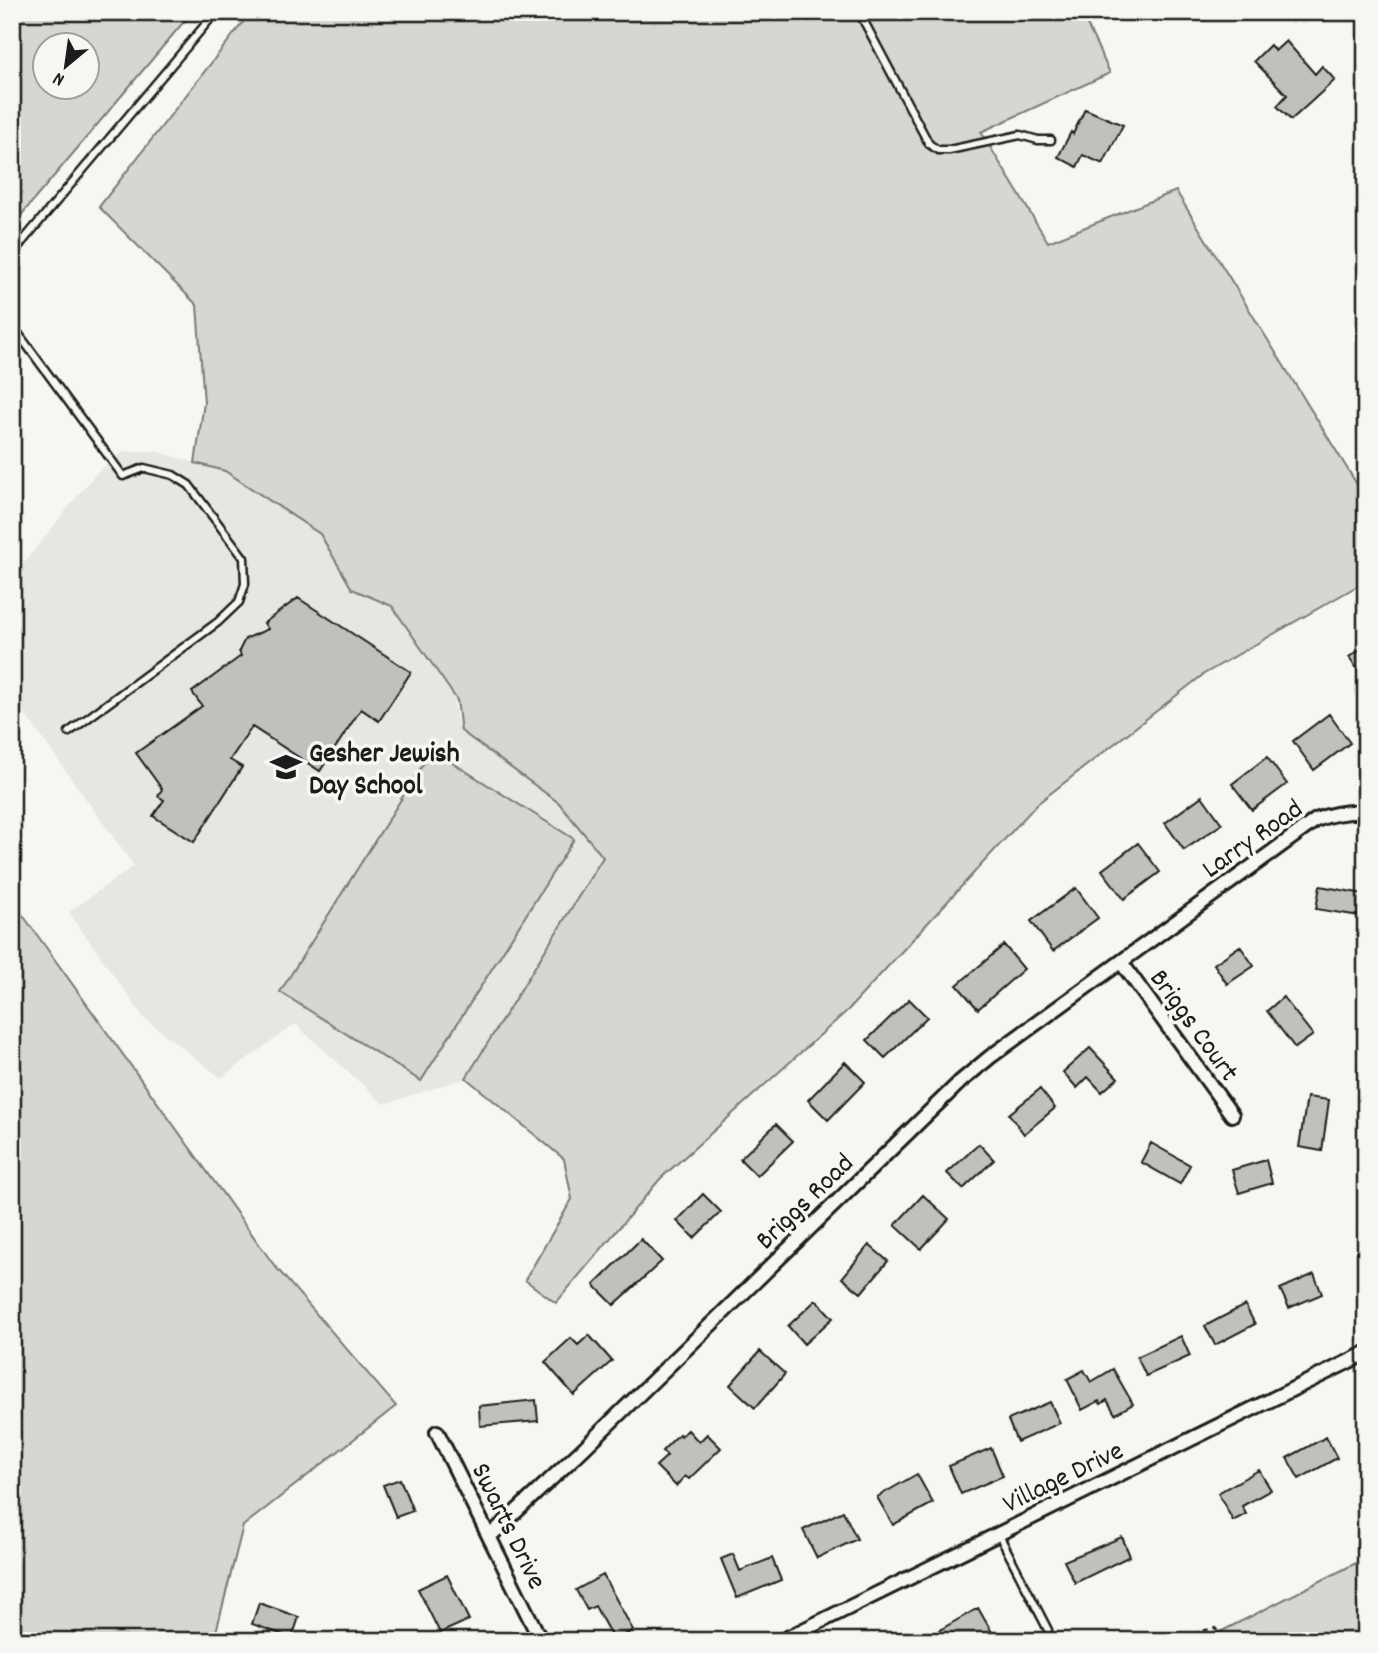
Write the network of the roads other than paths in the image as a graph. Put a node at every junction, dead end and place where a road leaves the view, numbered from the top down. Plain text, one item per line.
1 (216, 12) edge
2 (859, 12) edge
3 (1051, 140) dead end
4 (12, 254) edge
5 (12, 325) edge
6 (69, 732) dead end
7 (1366, 812) edge
8 (1172, 924) joint
9 (1121, 962) junction
10 (1232, 1115) dead end
11 (1366, 1353) edge
12 (437, 1432) dead end
13 (998, 1533) junction
14 (490, 1536) junction
15 (1048, 1630) dead end
16 (541, 1641) edge
17 (780, 1641) edge

1 - 4 lane
2 - 3 lane
5 - 6 lane
7 - 8 street, Larry Road
8 - 9 street, Briggs Road
9 - 10 street, Briggs Court
9 - 14 street, Briggs Road
11 - 13 street, Village Drive
12 - 14 street, Swarts Drive
13 - 15 lane
13 - 17 street, Village Drive
14 - 16 street, Swarts Drive

